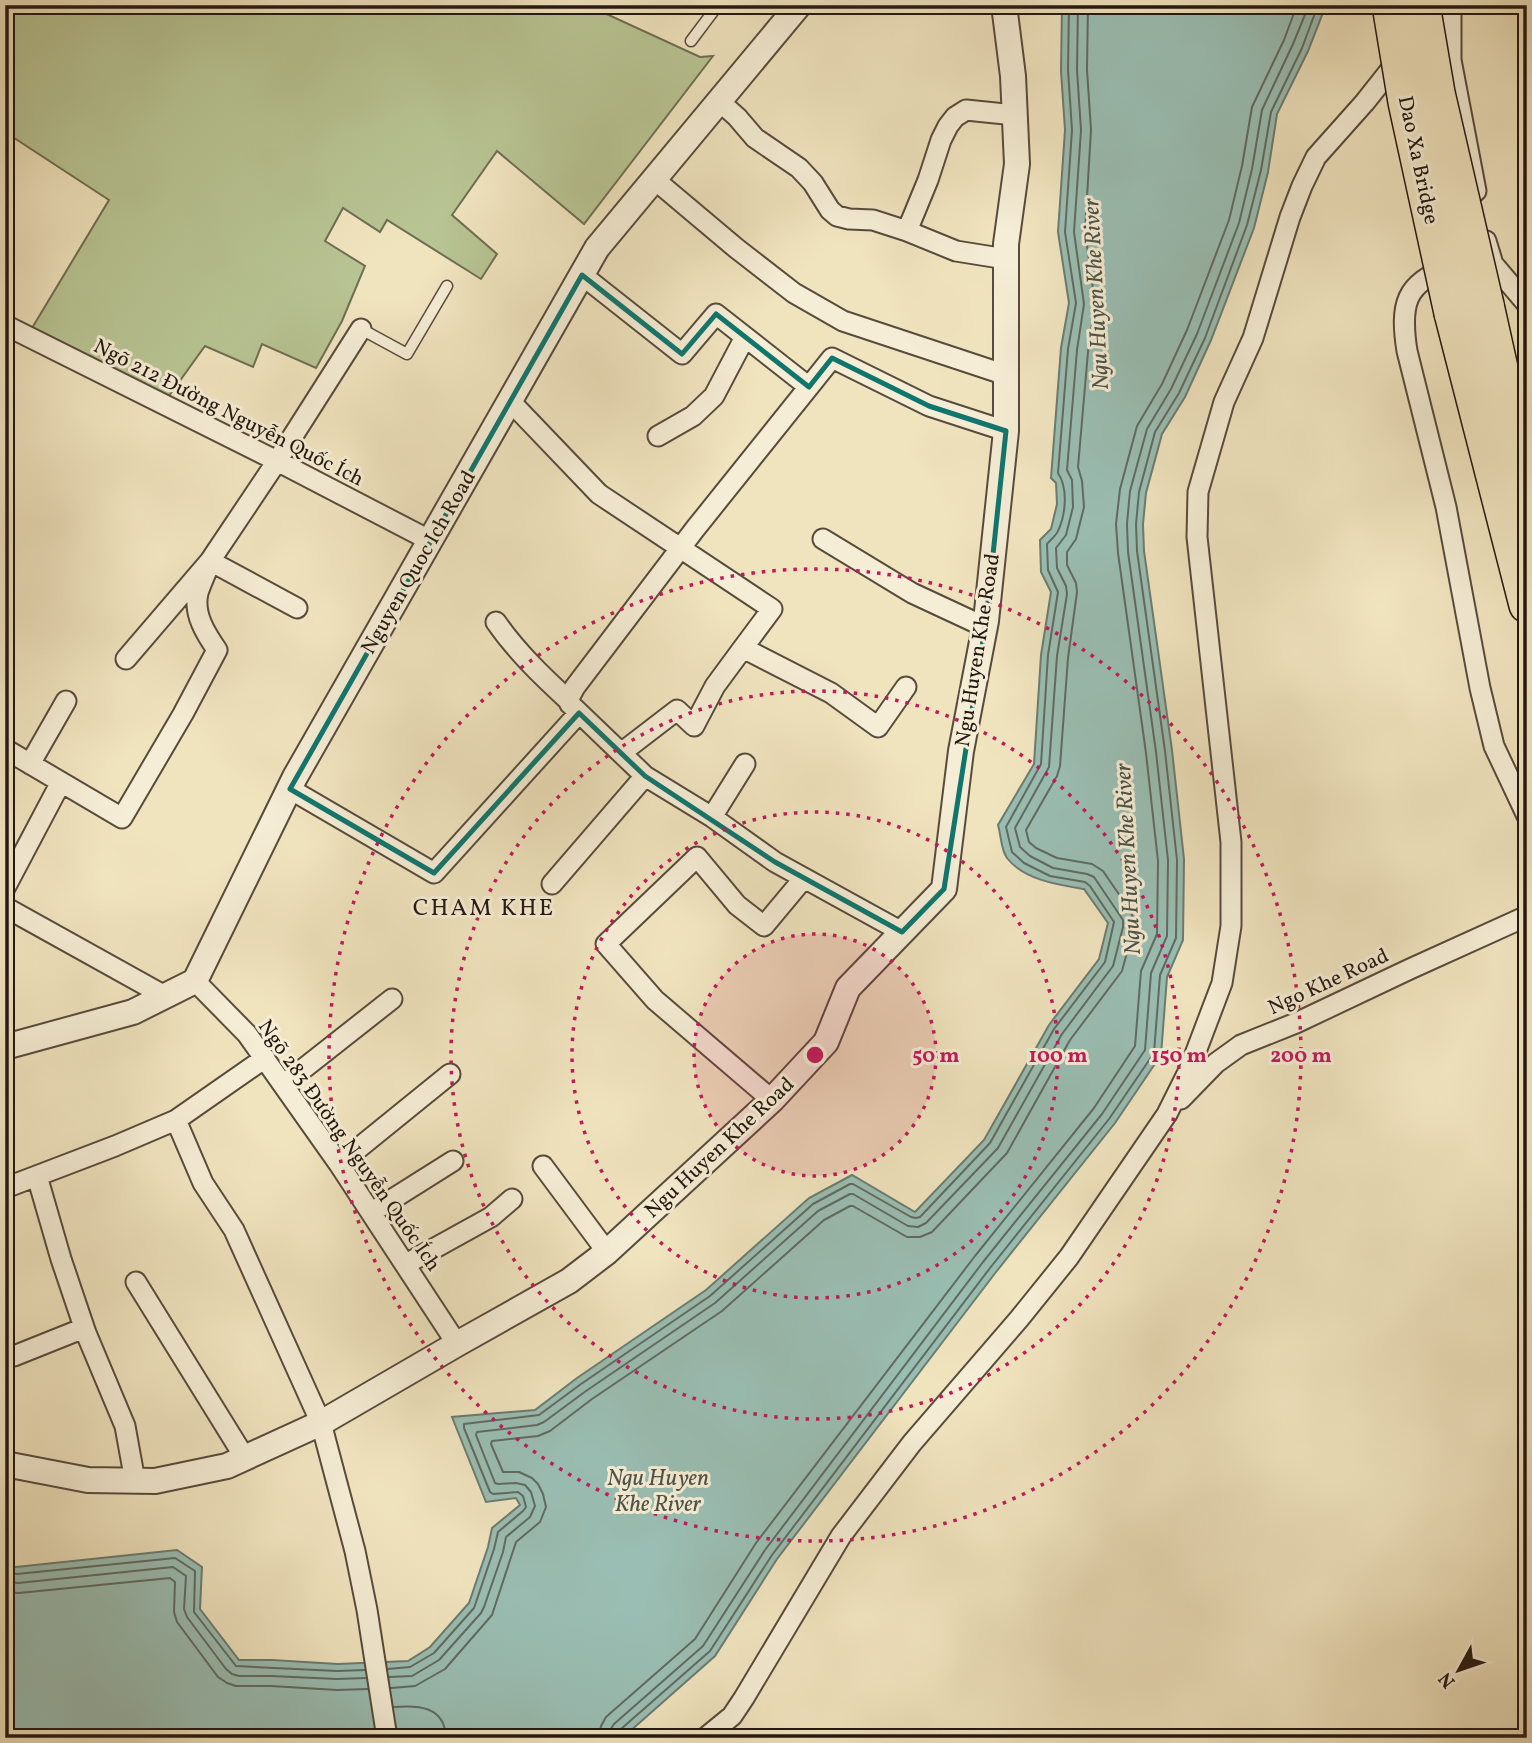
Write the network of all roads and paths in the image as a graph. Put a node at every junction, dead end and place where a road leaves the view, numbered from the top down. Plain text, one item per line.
1 (718, 5) edge
2 (799, 5) edge
3 (1004, 5) edge
4 (1390, 5) edge
5 (1422, 5) edge
6 (1441, 5) edge
7 (1451, 5) edge
8 (691, 41) dead end
9 (719, 102) junction
10 (1015, 115) junction
11 (654, 179) junction
12 (907, 230) junction
13 (1006, 259) junction
14 (1493, 264) junction
15 (582, 275) junction
16 (447, 286) dead end
17 (1527, 304) edge
18 (5, 325) edge
19 (361, 328) joint
20 (745, 337) junction
21 (1006, 375) junction
22 (809, 387) junction
23 (510, 401) junction
24 (1006, 431) junction
25 (658, 436) dead end
26 (277, 461) junction
27 (1527, 490) edge
28 (823, 540) dead end
29 (431, 541) junction
30 (681, 549) junction
31 (210, 561) junction
32 (1527, 605) edge
33 (297, 608) dead end
34 (496, 622) dead end
35 (985, 627) junction
36 (743, 648) junction
37 (126, 659) dead end
38 (906, 687) dead end
39 (66, 701) dead end
40 (574, 706) junction
41 (5, 749) edge
42 (621, 752) junction
43 (30, 764) junction
44 (745, 764) dead end
45 (645, 776) junction
46 (61, 782) junction
47 (290, 789) junction
48 (1527, 816) edge
49 (712, 817) junction
50 (804, 878) junction
51 (552, 884) dead end
52 (5, 888) edge
53 (5, 907) edge
54 (1527, 916) edge
55 (902, 932) junction
56 (195, 981) junction
57 (165, 996) junction
58 (392, 999) dead end
59 (5, 1048) edge
60 (265, 1058) junction
61 (450, 1074) dead end
62 (284, 1084) junction
63 (772, 1100) junction
64 (1167, 1114) junction
65 (176, 1120) junction
66 (453, 1161) dead end
67 (339, 1164) junction
68 (543, 1166) dead end
69 (37, 1176) junction
70 (5, 1188) edge
71 (512, 1199) dead end
72 (372, 1212) junction
73 (607, 1252) junction
74 (406, 1264) junction
75 (136, 1282) dead end
76 (85, 1328) junction
77 (457, 1344) junction
78 (5, 1358) edge
79 (321, 1423) junction
80 (245, 1458) junction
81 (5, 1464) edge
82 (135, 1481) junction
83 (387, 1738) edge
84 (705, 1738) edge

1 - 8 lane
2 - 9 street, Nguyen Quoc Ich Road
3 - 10 street, Ngu Huyen Khe Road
4 - 32 highway, Dao Xa Bridge, bridge
5 - 27 highway, Dao Xa Bridge, bridge
6 - 64 street
7 - 14 street
9 - 11 street, Nguyen Quoc Ich Road
9 - 12 street
10 - 12 street
10 - 13 street, Ngu Huyen Khe Road
11 - 15 street, Nguyen Quoc Ich Road
11 - 21 street
12 - 13 street
13 - 21 street, Ngu Huyen Khe Road
14 - 17 street
14 - 48 street
15 - 20 street
15 - 23 street, Nguyen Quoc Ich Road
16 - 19 lane
18 - 26 street, Ngõ 212 Đường Nguyễn Quốc Ích
19 - 26 street
20 - 22 street
20 - 25 street
21 - 24 street, Ngu Huyen Khe Road
22 - 24 street
22 - 30 street
23 - 29 street, Nguyen Quoc Ich Road
23 - 30 street
24 - 35 street, Ngu Huyen Khe Road
26 - 29 street, Ngõ 212 Đường Nguyễn Quốc Ích
26 - 31 street
28 - 35 street
29 - 47 street, Nguyen Quoc Ich Road
30 - 36 street
30 - 40 street
31 - 33 street
31 - 37 street
31 - 46 street
34 - 40 street
35 - 55 street, Ngu Huyen Khe Road
36 - 38 street
36 - 42 street
39 - 43 street
40 - 42 street
40 - 47 street
41 - 43 street
42 - 45 street
43 - 46 street
44 - 49 street
45 - 49 street
45 - 51 street
46 - 52 street
47 - 56 street, Nguyen Quoc Ich Road
49 - 50 street
50 - 55 street
50 - 63 street
53 - 57 street
54 - 64 street, Ngo Khe Road
55 - 63 street, Ngu Huyen Khe Road
56 - 57 street
56 - 60 street, Ngõ 283 Đường Nguyễn Quốc Ích
57 - 59 street
58 - 62 street
60 - 62 street, Ngõ 283 Đường Nguyễn Quốc Ích
60 - 65 street
61 - 67 street
62 - 67 street, Ngõ 283 Đường Nguyễn Quốc Ích
63 - 73 street, Ngu Huyen Khe Road
64 - 84 street
65 - 69 street
65 - 79 street
66 - 72 street
67 - 72 street, Ngõ 283 Đường Nguyễn Quốc Ích
68 - 73 street
69 - 70 street
69 - 76 street
71 - 74 street
72 - 74 street, Ngõ 283 Đường Nguyễn Quốc Ích
73 - 77 street, Ngu Huyen Khe Road
74 - 77 street, Ngõ 283 Đường Nguyễn Quốc Ích
75 - 80 street
76 - 78 street
76 - 82 street
77 - 79 street, Ngu Huyen Khe Road
79 - 80 street, Ngu Huyen Khe Road
79 - 83 street
80 - 82 street, Ngu Huyen Khe Road
81 - 82 street, Ngu Huyen Khe Road

